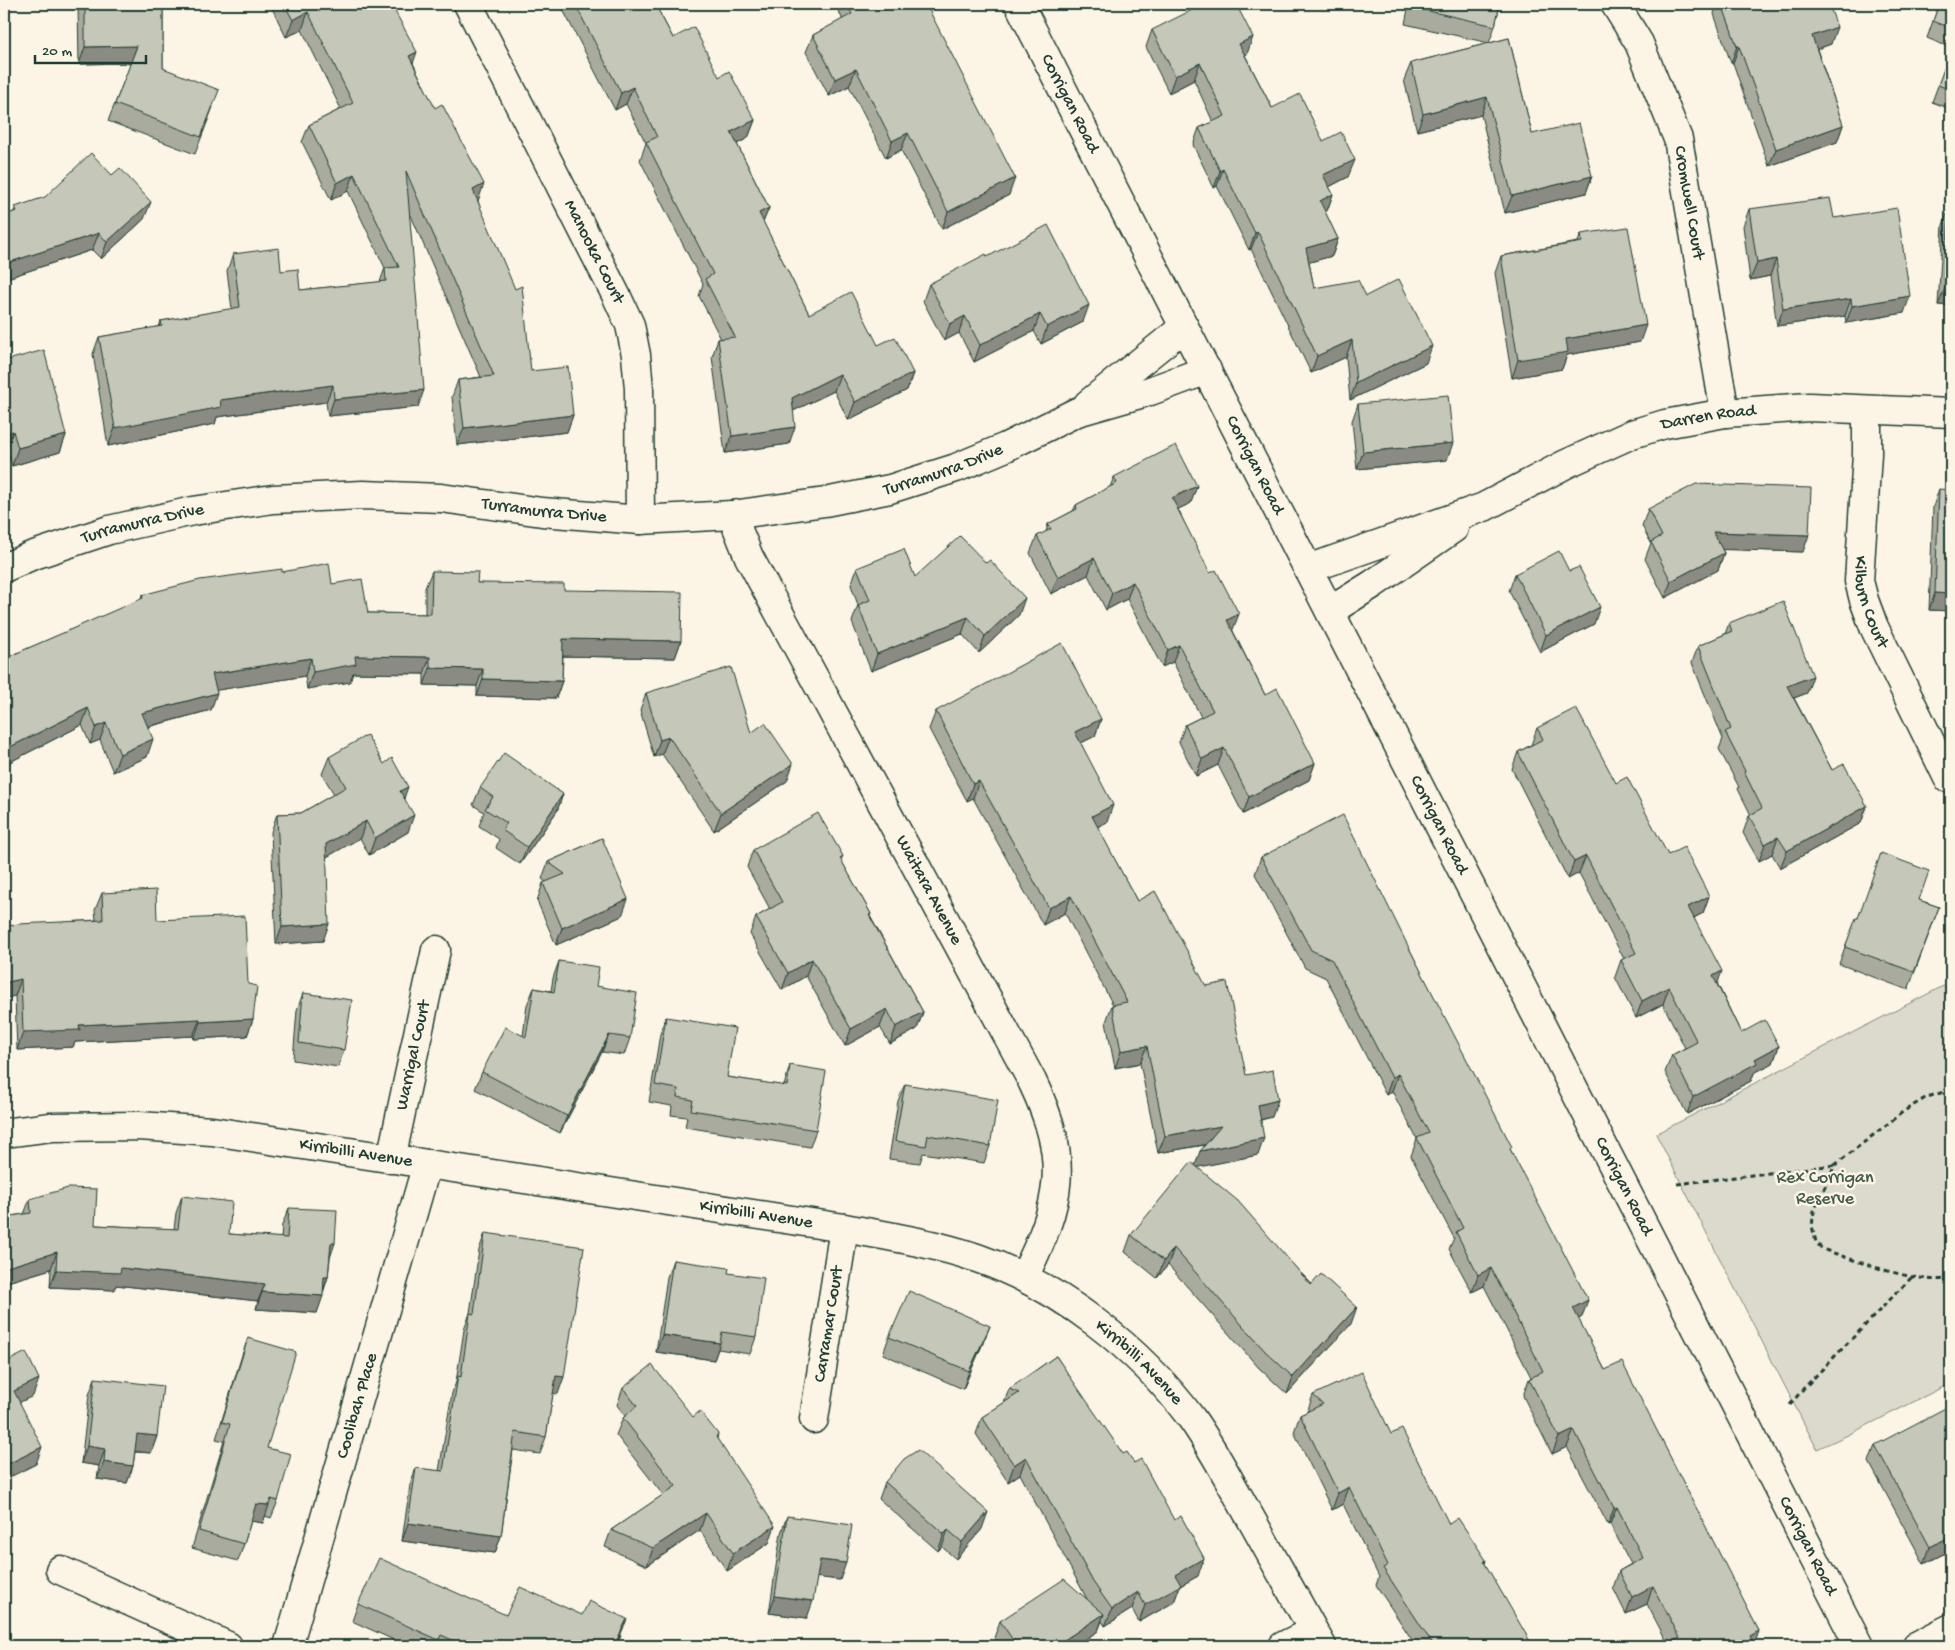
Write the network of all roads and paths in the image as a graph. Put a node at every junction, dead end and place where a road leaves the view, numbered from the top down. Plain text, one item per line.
1 (468, 4) edge
2 (1019, 4) edge
3 (1615, 4) edge
4 (1184, 327) junction
5 (1207, 370) junction
6 (1867, 410) junction
7 (1077, 412) junction
8 (1725, 413) junction
9 (1951, 413) edge
10 (1484, 507) junction
11 (732, 515) junction
12 (640, 520) junction
13 (4, 568) edge
14 (1308, 570) junction
15 (1330, 610) junction
16 (1948, 778) dead end
17 (436, 950) dead end
18 (1951, 1090) edge
19 (4, 1133) edge
20 (391, 1159) junction
21 (427, 1164) junction
22 (1835, 1165) junction
23 (1677, 1184) dead end
24 (844, 1228) junction
25 (1024, 1277) junction
26 (1912, 1277) junction
27 (1951, 1278) edge
28 (1790, 1405) dead end
29 (814, 1420) dead end
30 (60, 1570) dead end
31 (1951, 1628) edge
32 (1317, 1638) edge
33 (228, 1646) edge
34 (288, 1646) edge
35 (1282, 1646) edge
36 (1859, 1646) edge
37 (1916, 1646) edge

1 - 12 street, Manooka Court
2 - 4 street, Corrigan Road
3 - 8 street, Cromwell Court
4 - 5 street, Corrigan Road
4 - 7 street, Turramurra Drive
5 - 7 street, Turramurra Drive
5 - 14 street, Corrigan Road
6 - 8 street, Darren Road
6 - 9 street, Darren Road
6 - 16 street, Kilburn Court
7 - 11 street, Turramurra Drive
8 - 10 street, Darren Road
10 - 14 street, Darren Road
10 - 15 street, Darren Road
11 - 12 street, Turramurra Drive
11 - 25 street, Waitara Avenue
12 - 13 street, Turramurra Drive
14 - 15 street, Corrigan Road
15 - 36 street, Corrigan Road
17 - 20 street, Warrigal Court
18 - 22 path
19 - 20 street, Kirribilli Avenue
20 - 21 street, Kirribilli Avenue
21 - 24 street, Kirribilli Avenue
21 - 34 street, Coolibah Place
22 - 23 path
22 - 26 path
24 - 25 street, Kirribilli Avenue
24 - 29 street, Carramar Court
25 - 32 street, Kirribilli Avenue
26 - 27 path
26 - 28 path
30 - 33 street
31 - 37 street
32 - 35 street

